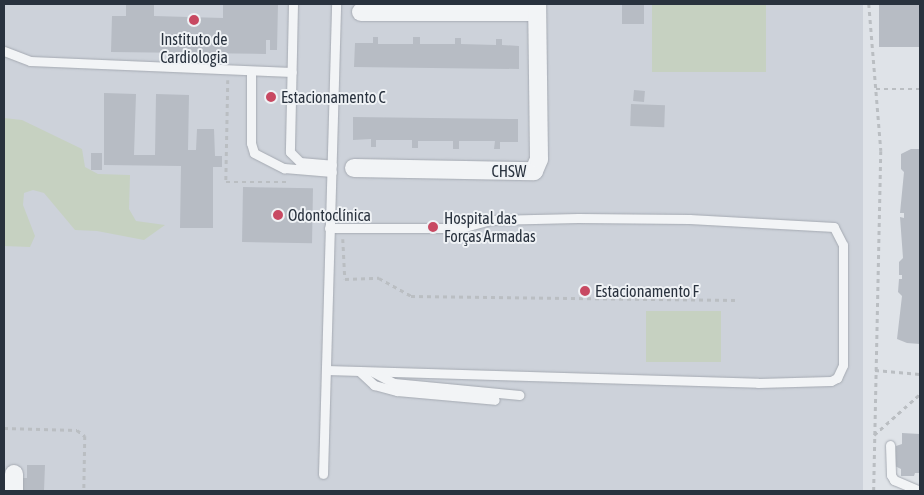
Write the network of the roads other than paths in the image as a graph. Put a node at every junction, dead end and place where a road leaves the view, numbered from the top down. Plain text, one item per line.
1 (294, 4) edge
2 (336, 4) edge
3 (537, 8) edge
4 (361, 12) dead end
5 (4, 51) edge
6 (251, 72) junction
7 (292, 72) junction
8 (354, 168) dead end
9 (332, 169) junction
10 (329, 228) junction
11 (326, 370) junction
12 (359, 371) junction
13 (372, 371) junction
14 (519, 395) dead end
15 (495, 400) dead end
16 (890, 445) dead end
17 (323, 474) dead end
18 (920, 491) edge

1 - 7 lane
2 - 9 lane
3 - 4 street, CHSW
3 - 8 street, CHSW
5 - 6 lane
6 - 7 lane
6 - 9 lane
7 - 9 lane
9 - 10 lane
10 - 11 lane
10 - 13 lane
11 - 12 lane
11 - 17 lane
12 - 13 lane
12 - 15 lane
13 - 14 lane
16 - 18 lane

